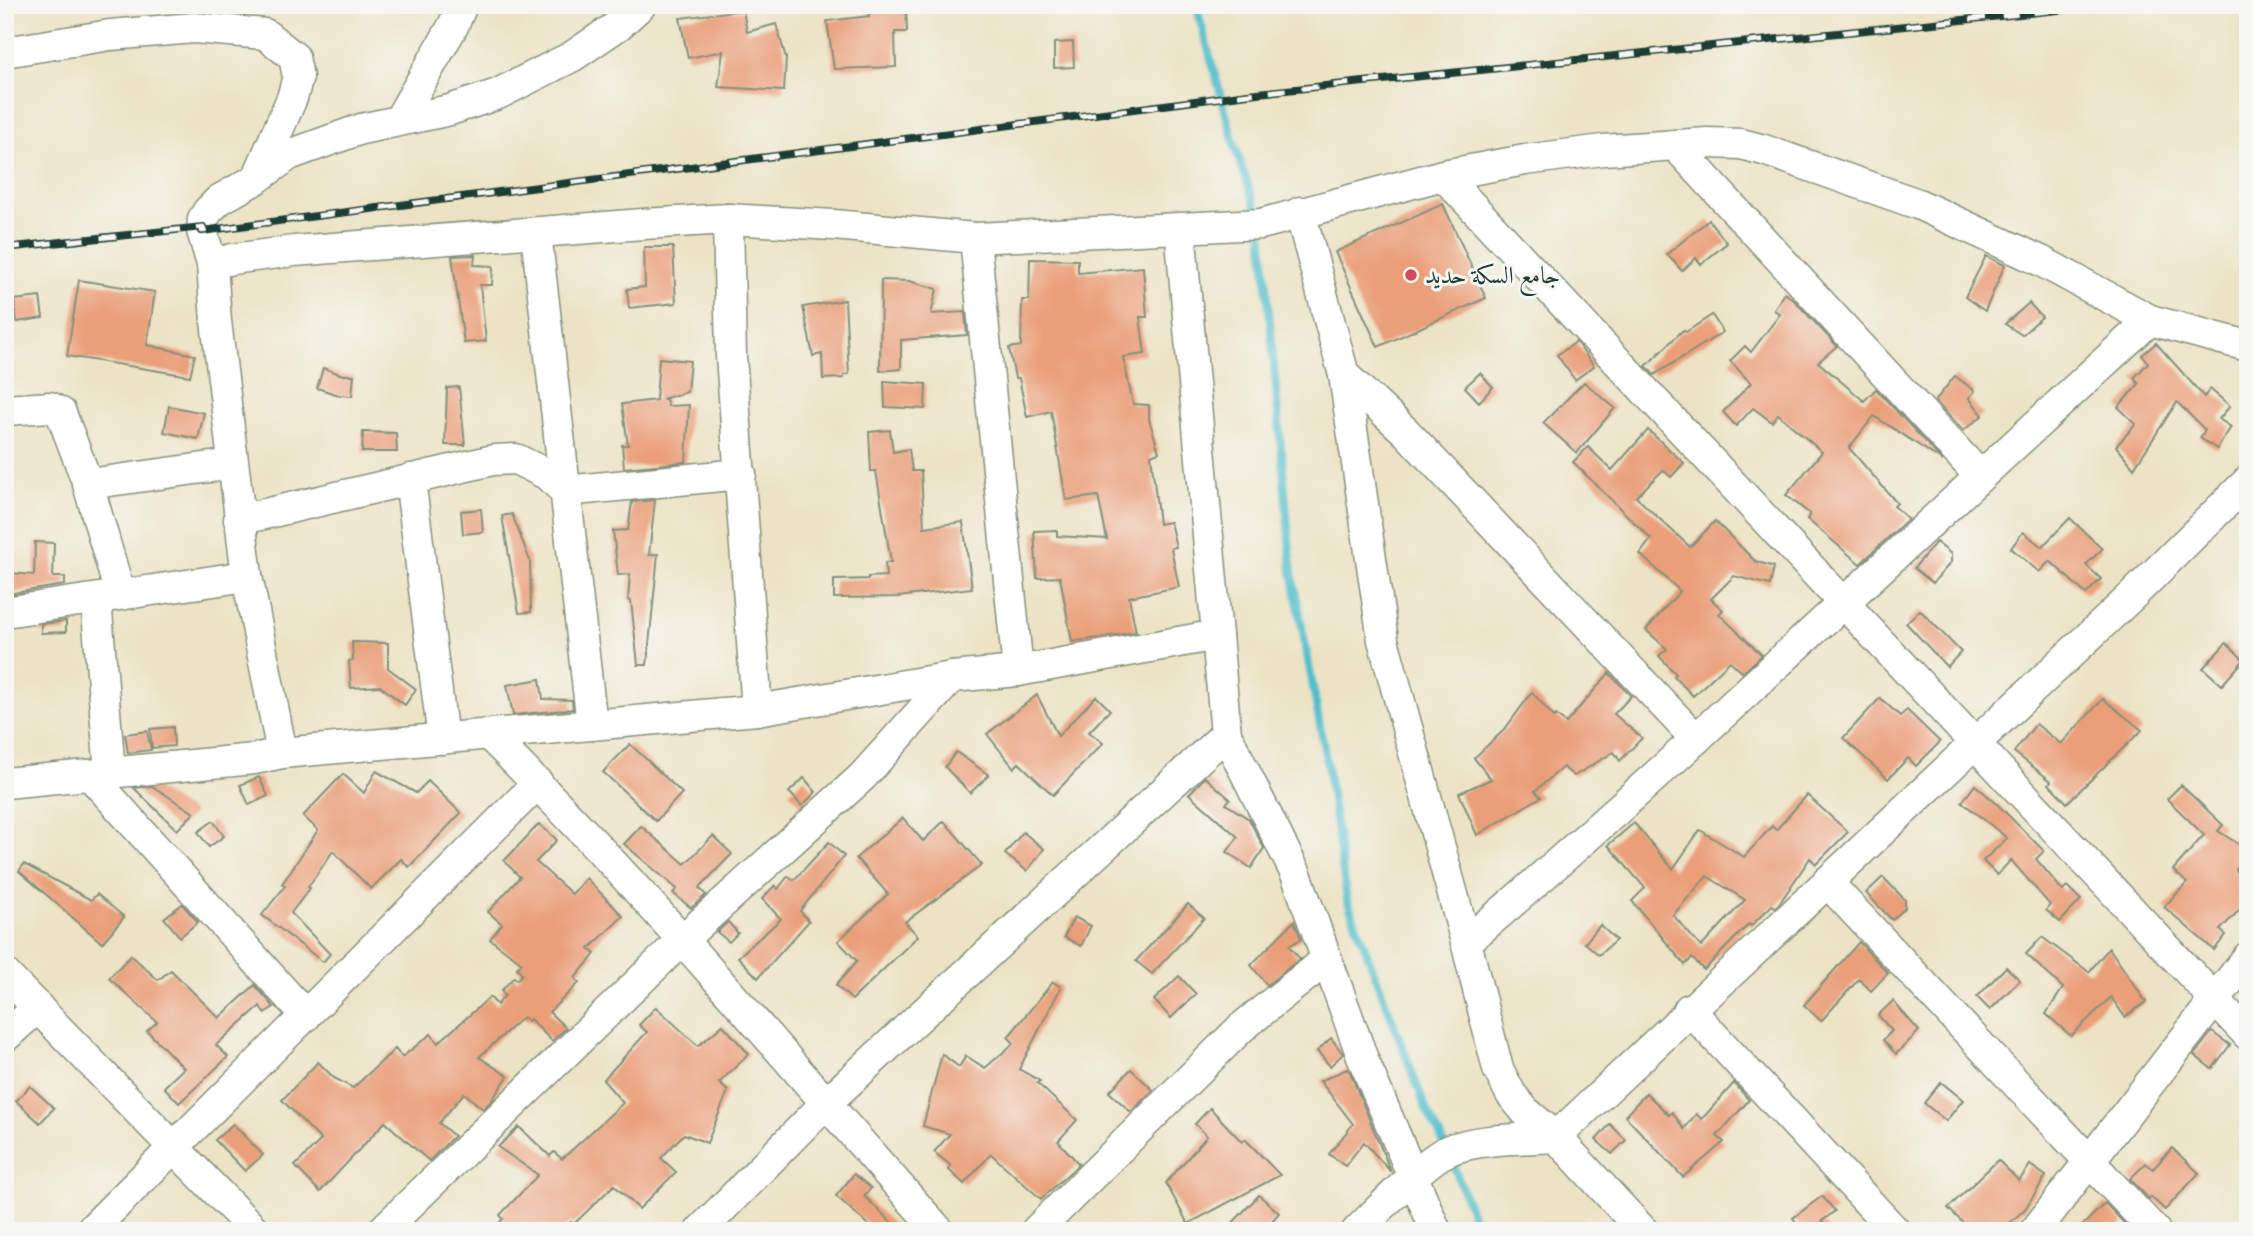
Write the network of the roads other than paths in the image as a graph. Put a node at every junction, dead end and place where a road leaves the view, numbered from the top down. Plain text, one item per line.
1 (462, 5) edge
2 (641, 5) edge
3 (5, 52) edge
4 (399, 120) junction
5 (1675, 145) junction
6 (1443, 175) junction
7 (256, 179) junction
8 (1300, 212) junction
9 (727, 219) junction
10 (1180, 229) junction
11 (537, 233) junction
12 (975, 238) junction
13 (212, 264) junction
14 (2150, 320) junction
15 (2248, 346) edge
16 (1344, 375) junction
17 (5, 410) edge
18 (232, 464) junction
19 (741, 474) junction
20 (1979, 475) junction
21 (410, 479) junction
22 (88, 484) junction
23 (2246, 486) edge
24 (565, 491) junction
25 (240, 520) junction
26 (247, 576) junction
27 (108, 597) junction
28 (1844, 604) junction
29 (5, 612) edge
30 (1217, 635) junction
31 (1018, 671) junction
32 (952, 677) junction
33 (757, 710) junction
34 (592, 725) junction
35 (1226, 734) junction
36 (489, 735) junction
37 (443, 739) junction
38 (1696, 739) junction
39 (1974, 743) junction
40 (282, 753) junction
41 (100, 774) junction
42 (5, 783) edge
43 (538, 783) junction
44 (1827, 883) junction
45 (682, 940) junction
46 (1466, 942) junction
47 (2248, 957) edge
48 (1326, 960) junction
49 (5, 974) edge
50 (2214, 1000) junction
51 (38, 1007) junction
52 (1689, 1009) junction
53 (306, 1016) junction
54 (2248, 1035) edge
55 (5, 1037) edge
56 (825, 1104) junction
57 (1556, 1137) junction
58 (174, 1148) junction
59 (2090, 1162) junction
60 (1415, 1177) junction
61 (90, 1231) edge
62 (254, 1231) edge
63 (382, 1231) edge
64 (700, 1231) edge
65 (939, 1231) edge
66 (1036, 1231) edge
67 (1357, 1231) edge
68 (1436, 1231) edge
69 (1643, 1231) edge
70 (1895, 1231) edge
71 (2035, 1231) edge
72 (2155, 1231) edge

1 - 4 street
2 - 4 street
3 - 7 street
4 - 7 street
5 - 6 street
5 - 14 street
5 - 20 street
6 - 8 street
6 - 28 street
7 - 13 street
8 - 10 street
8 - 16 street
9 - 11 street
9 - 12 street
9 - 19 street
10 - 12 street
10 - 30 street
11 - 13 street
11 - 24 street
12 - 31 street
13 - 18 street
14 - 15 street
14 - 20 street
16 - 38 street
16 - 46 street
17 - 22 street
18 - 22 street
18 - 25 street
19 - 24 street
19 - 33 street
20 - 28 street
21 - 24 street
21 - 25 street
21 - 37 street
22 - 27 street
23 - 39 street
24 - 34 street
25 - 26 street
26 - 27 street
26 - 40 street
27 - 29 street
27 - 41 street
28 - 38 street
28 - 39 street
30 - 31 street
30 - 35 street
31 - 32 street
32 - 33 street
32 - 45 street
33 - 34 street
34 - 36 street
35 - 48 street
35 - 56 street
36 - 37 street
36 - 43 street
37 - 40 street
38 - 46 street
39 - 44 street
39 - 50 street
40 - 41 street
41 - 42 street
41 - 53 street
43 - 45 street
43 - 53 street
44 - 52 street
44 - 59 street
45 - 56 street
45 - 63 street
46 - 57 street
47 - 50 street
48 - 60 street
48 - 66 street
49 - 51 street
50 - 54 street
50 - 59 street
51 - 55 street
51 - 58 street
52 - 57 street
52 - 70 street
53 - 58 street
56 - 64 street
56 - 65 street
57 - 60 street
57 - 69 street
58 - 61 street
58 - 62 street
59 - 71 street
59 - 72 street
60 - 67 street
60 - 68 street

